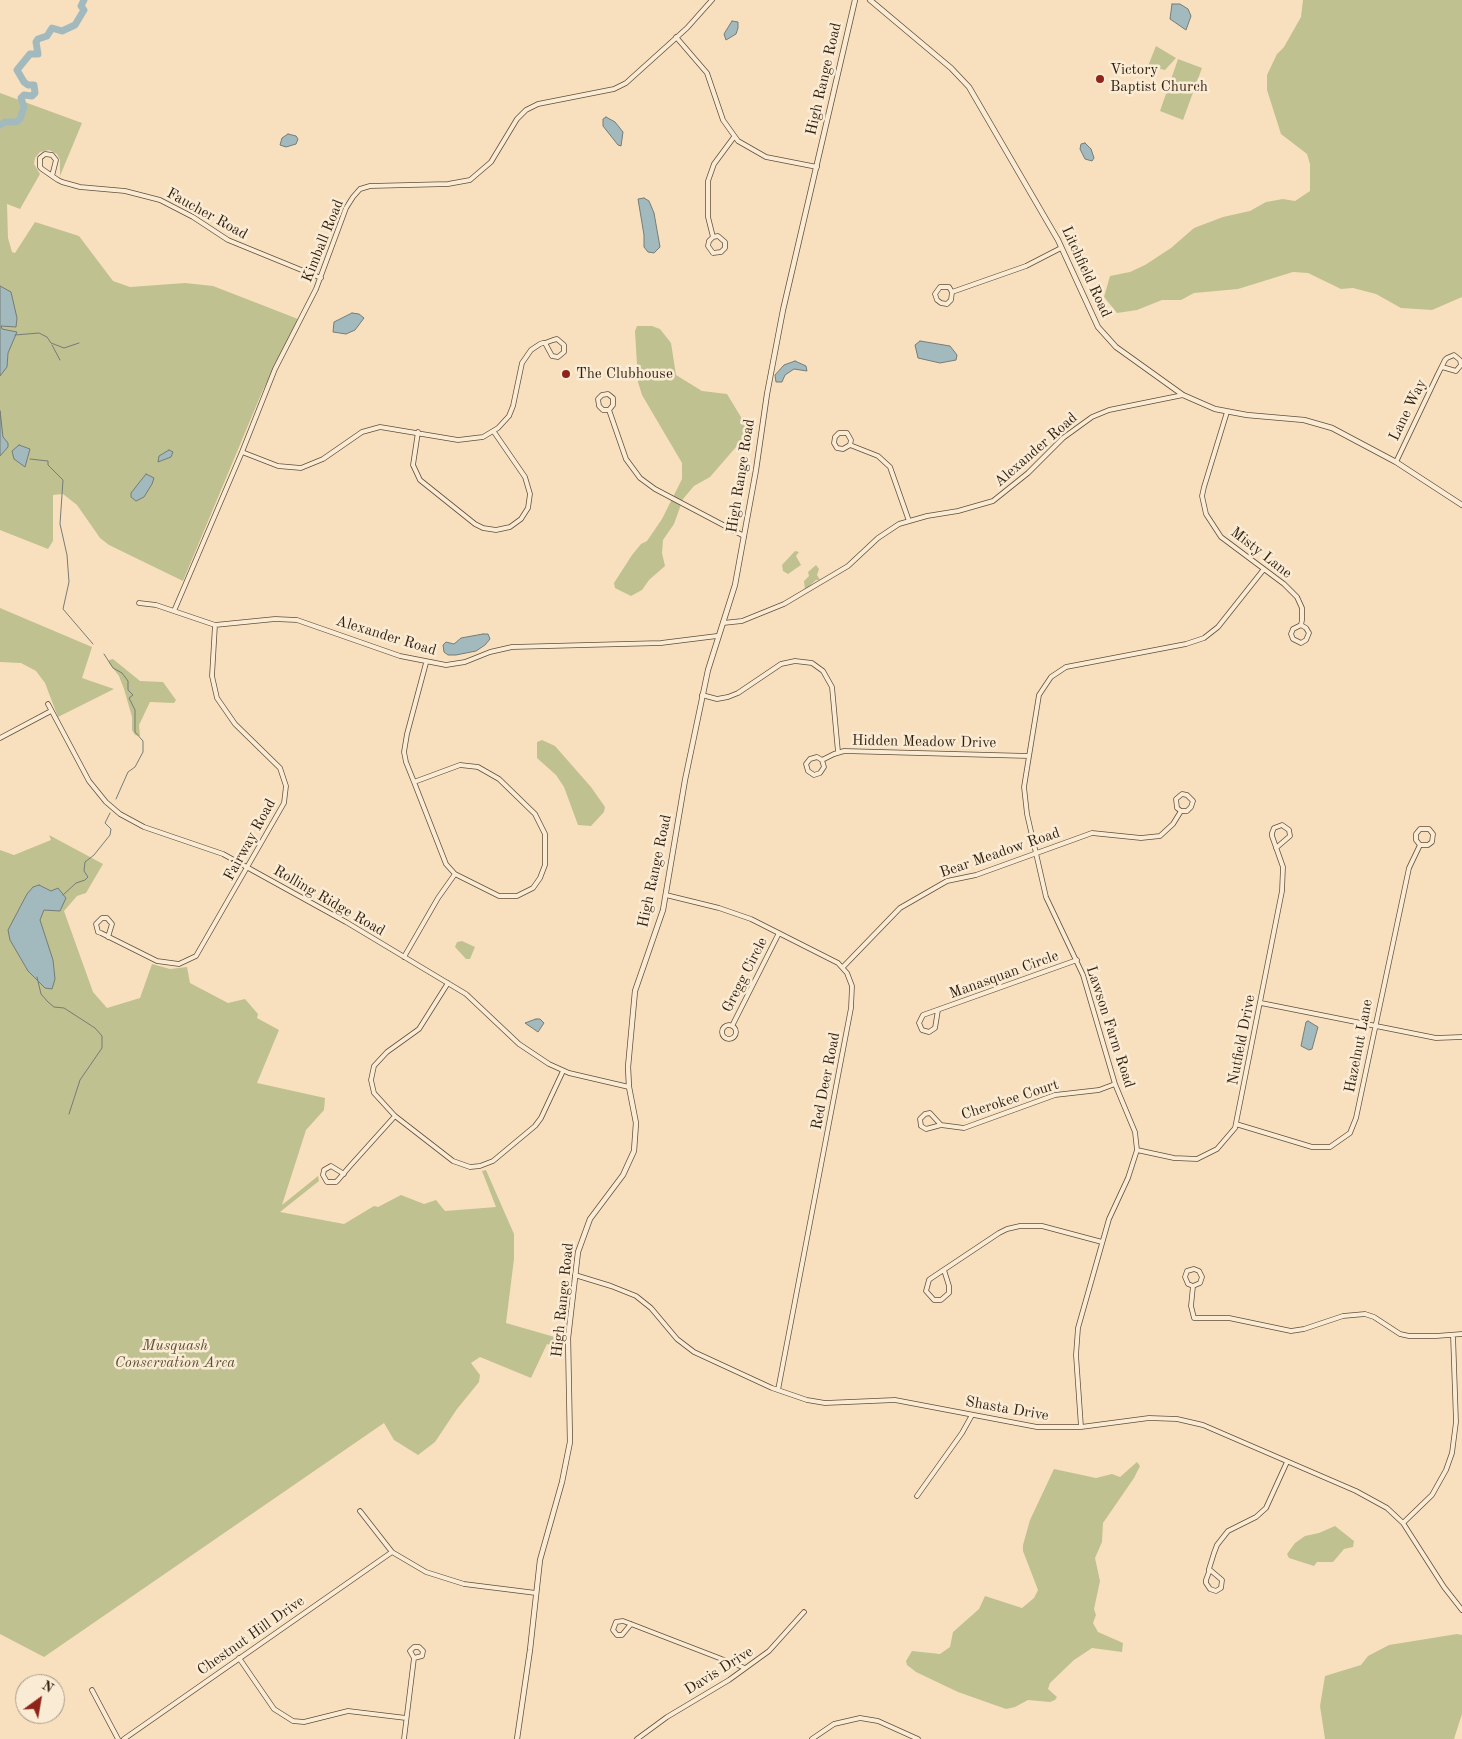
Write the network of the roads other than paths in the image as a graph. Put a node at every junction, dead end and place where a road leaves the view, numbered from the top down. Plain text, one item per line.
1 (712, 0) edge
2 (855, 0) edge
3 (870, 0) edge
4 (676, 37) junction
5 (734, 137) junction
6 (816, 167) junction
7 (52, 176) junction
8 (713, 237) junction
9 (1061, 248) junction
10 (321, 278) junction
11 (952, 292) junction
12 (545, 343) junction
13 (1442, 368) junction
14 (1183, 395) junction
15 (609, 410) junction
16 (1227, 412) junction
17 (418, 432) junction
18 (494, 432) junction
19 (850, 445) junction
20 (242, 452) junction
21 (1396, 462) junction
22 (1462, 505) edge
23 (909, 521) junction
24 (744, 536) junction
25 (1264, 569) junction
26 (139, 603) dead end
27 (174, 611) junction
28 (723, 622) junction
29 (215, 625) junction
30 (1301, 625) junction
31 (717, 636) junction
32 (426, 663) junction
33 (702, 695) junction
34 (48, 704) dead end
35 (51, 711) junction
36 (0, 738) edge
37 (838, 752) junction
38 (1029, 756) junction
39 (822, 760) junction
40 (414, 782) junction
41 (1181, 811) junction
42 (1420, 845) junction
43 (1276, 848) junction
44 (1036, 853) junction
45 (248, 868) junction
46 (455, 874) junction
47 (666, 895) junction
48 (779, 933) junction
49 (108, 937) junction
50 (404, 957) junction
51 (1077, 960) junction
52 (843, 967) junction
53 (448, 983) junction
54 (1261, 1003) junction
55 (938, 1010) junction
56 (732, 1026) dead end
57 (1375, 1026) junction
58 (1462, 1037) edge
59 (563, 1071) junction
60 (1115, 1084) junction
61 (629, 1087) junction
62 (395, 1116) junction
63 (1236, 1124) junction
64 (941, 1125) junction
65 (1137, 1150) junction
66 (344, 1174) junction
67 (1102, 1242) junction
68 (944, 1270) junction
69 (575, 1275) junction
70 (1193, 1286) junction
71 (1462, 1334) edge
72 (1453, 1335) junction
73 (778, 1390) junction
74 (972, 1415) junction
75 (1080, 1427) junction
76 (1288, 1462) junction
77 (917, 1496) dead end
78 (360, 1511) dead end
79 (1403, 1522) junction
80 (392, 1552) junction
81 (1209, 1569) junction
82 (536, 1593) junction
83 (1462, 1610) edge
84 (804, 1612) dead end
85 (632, 1624) junction
86 (239, 1658) junction
87 (414, 1658) dead end
88 (745, 1668) junction
89 (92, 1690) dead end
90 (406, 1718) junction
91 (644, 1734) junction
92 (118, 1739) edge
93 (124, 1739) edge
94 (404, 1739) edge
95 (516, 1739) edge
96 (637, 1739) edge
97 (647, 1739) edge
98 (812, 1739) edge
99 (918, 1739) edge

1 - 4 street, Kimball Road
2 - 6 street, High Range Road
3 - 9 street, Litchfield Road
4 - 5 street
4 - 10 street, Kimball Road
5 - 6 street
5 - 8 street
6 - 24 street, High Range Road
7 - 7 street
7 - 10 street, Faucher Road
8 - 8 street
9 - 11 street
9 - 14 street, Litchfield Road
10 - 20 street, Kimball Road
11 - 11 street
12 - 12 street
12 - 18 street
13 - 13 street, Lane Way
13 - 21 street, Lane Way
14 - 16 street, Litchfield Road
14 - 23 street, Alexander Road
15 - 15 street
15 - 24 street
16 - 21 street, Litchfield Road
16 - 25 street, Misty Lane
17 - 18 street
17 - 18 street
17 - 20 street
19 - 19 street
19 - 23 street
20 - 27 street, Kimball Road
21 - 22 street, Litchfield Road
23 - 28 street, Alexander Road
24 - 28 street, High Range Road
25 - 30 street, Misty Lane
25 - 38 street, Lawson Farm Road
26 - 27 street, Alexander Road
27 - 29 street, Alexander Road
28 - 31 street, High Range Road
29 - 32 street, Alexander Road
29 - 45 street, Fairway Road
30 - 30 street, Misty Lane
31 - 32 street, Alexander Road
31 - 33 street, High Range Road
32 - 40 street
33 - 37 street
33 - 47 street, High Range Road
34 - 35 street, Rolling Ridge Road
35 - 36 street
35 - 45 street, Rolling Ridge Road
37 - 38 street, Hidden Meadow Drive
37 - 39 street, Hidden Meadow Drive
38 - 44 street, Lawson Farm Road
39 - 39 street, Hidden Meadow Drive
40 - 46 street
40 - 46 street
41 - 41 street, Bear Meadow Road
41 - 44 street, Bear Meadow Road
42 - 42 street, Hazelnut Lane
42 - 57 street, Hazelnut Lane
43 - 43 street, Nutfield Drive
43 - 54 street, Nutfield Drive
44 - 51 street, Lawson Farm Road
44 - 52 street, Bear Meadow Road
45 - 49 street, Fairway Road
45 - 50 street, Rolling Ridge Road
46 - 50 street
47 - 48 street
47 - 61 street, High Range Road
48 - 52 street
48 - 56 street, Gregg Circle
49 - 49 street
50 - 53 street, Rolling Ridge Road
51 - 55 street, Manasquan Circle
51 - 60 street, Lawson Farm Road
52 - 73 street, Red Deer Road
53 - 59 street, Rolling Ridge Road
53 - 62 street
54 - 57 street
54 - 63 street, Nutfield Drive
55 - 55 street, Manasquan Circle
57 - 58 street
57 - 63 street, Hazelnut Lane
59 - 61 street, Rolling Ridge Road
59 - 62 street
60 - 64 street, Cherokee Court
60 - 65 street, Lawson Farm Road
61 - 69 street, High Range Road
62 - 66 street
63 - 65 street, Nutfield Drive
64 - 64 street, Cherokee Court
65 - 67 street
66 - 66 street
67 - 68 street
67 - 75 street
68 - 68 street
69 - 73 street, Shasta Drive
69 - 82 street, High Range Road
70 - 70 street
70 - 72 street
71 - 72 street
72 - 79 street
73 - 74 street, Shasta Drive
74 - 75 street, Shasta Drive
74 - 77 street
75 - 76 street, Shasta Drive
76 - 79 street, Shasta Drive
76 - 81 street
78 - 80 street
79 - 83 street, Shasta Drive
80 - 82 street
80 - 86 street, Chestnut Hill Drive
81 - 81 street
82 - 95 street, High Range Road
84 - 88 street, Davis Drive
85 - 85 street
85 - 88 street
86 - 90 street
86 - 93 street, Chestnut Hill Drive
87 - 90 street
88 - 91 street, Davis Drive
89 - 92 street
90 - 94 street
91 - 96 street, Davis Drive
91 - 97 street
98 - 99 street

